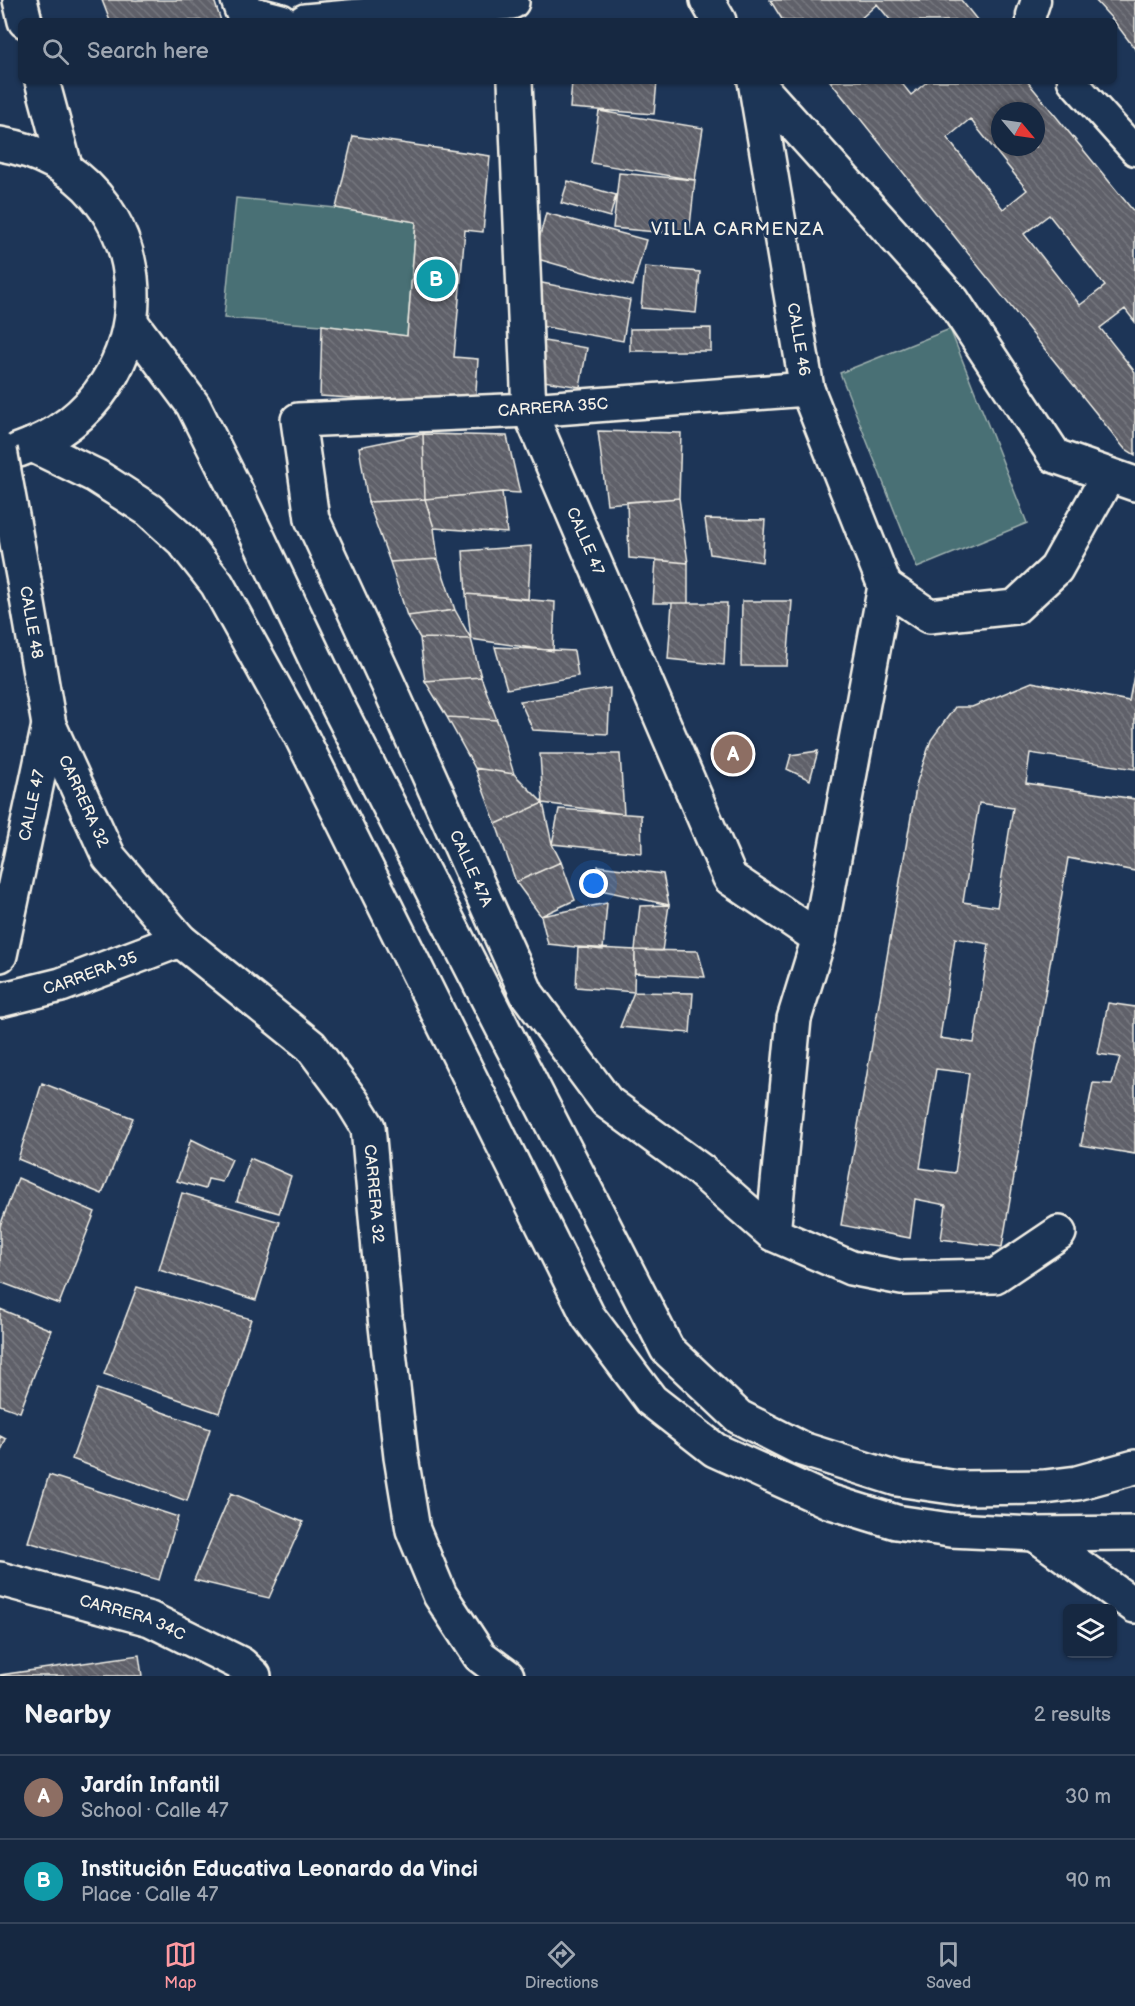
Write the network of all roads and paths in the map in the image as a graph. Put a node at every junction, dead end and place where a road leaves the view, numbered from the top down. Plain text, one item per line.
1 (20, 0) edge
2 (707, 0) edge
3 (1036, 0) edge
4 (240, 5) edge
5 (512, 8) edge
6 (24, 18) edge
7 (273, 18) edge
8 (353, 18) edge
9 (717, 18) edge
10 (1032, 18) edge
11 (43, 84) edge
12 (515, 84) edge
13 (756, 84) edge
14 (758, 84) edge
15 (1075, 84) edge
16 (0, 144) edge
17 (1135, 151) edge
18 (66, 170) junction
19 (131, 322) junction
20 (807, 389) junction
21 (529, 410) junction
22 (298, 420) joint
23 (32, 445) junction
24 (0, 452) edge
25 (1121, 480) edge
26 (885, 586) junction
27 (49, 725) junction
28 (819, 938) junction
29 (180, 940) junction
30 (0, 956) edge
31 (0, 1000) edge
32 (1059, 1233) dead end
33 (773, 1234) junction
34 (1135, 1467) edge
35 (1135, 1533) edge
36 (1035, 1534) junction
37 (0, 1579) edge
38 (1135, 1606) edge
39 (254, 1676) edge
40 (507, 1676) edge

1 - 6 main road
2 - 9 main road
3 - 10 lane
4 - 7 main road
5 - 8 main road
11 - 18 main road
12 - 21 main road, CALLE 47
13 - 20 main road, CALLE 46
14 - 25 main road
15 - 17 lane
16 - 18 main road
18 - 19 main road
19 - 23 main road
19 - 34 main road
20 - 21 main road, CARRERA 35C
20 - 26 main road, CALLE 46
21 - 22 main road, CARRERA 35C
21 - 28 main road, CALLE 47
22 - 33 main road, CALLE 47A
23 - 24 main road
23 - 36 main road
24 - 27 main road, CALLE 48, bridge
25 - 26 main road
26 - 28 main road
27 - 29 main road, CARRERA 32
27 - 30 main road, CALLE 47
28 - 33 main road
29 - 31 main road, CARRERA 35
29 - 40 main road, CARRERA 32
32 - 33 main road, CALLE 47A
35 - 36 main road
36 - 38 main road
37 - 39 main road, CARRERA 34C

